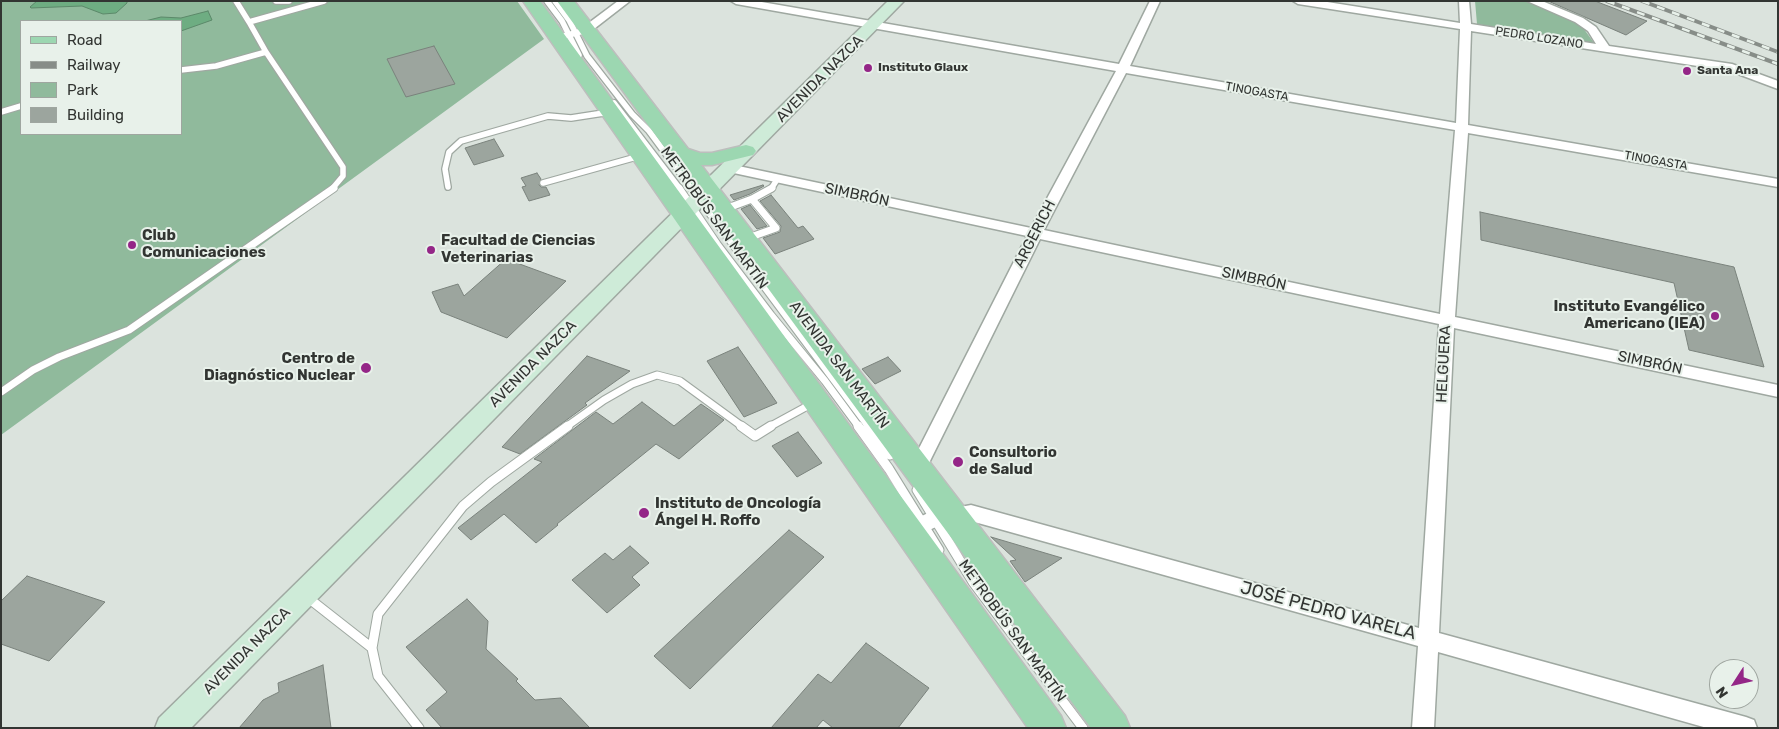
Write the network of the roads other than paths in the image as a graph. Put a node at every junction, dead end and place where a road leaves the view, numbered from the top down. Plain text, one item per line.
1 (236, 1) edge
2 (276, 1) edge
3 (289, 1) edge
4 (324, 1) edge
5 (531, 1) edge
6 (547, 1) edge
7 (555, 1) edge
8 (565, 1) edge
9 (625, 1) edge
10 (736, 1) edge
11 (897, 1) edge
12 (1155, 1) edge
13 (1298, 1) edge
14 (1464, 1) edge
15 (1532, 1) edge
16 (249, 22) junction
17 (874, 25) junction
18 (1466, 27) junction
19 (572, 34) junction
20 (1605, 48) junction
21 (266, 52) junction
22 (1123, 68) junction
23 (182, 70) edge
24 (1778, 85) edge
25 (20, 106) edge
26 (1, 112) edge
27 (610, 112) junction
28 (1462, 127) junction
29 (746, 151) junction
30 (677, 152) junction
31 (641, 155) junction
32 (729, 168) junction
33 (778, 178) junction
34 (543, 183) dead end
35 (1778, 183) edge
36 (448, 187) dead end
37 (752, 199) junction
38 (700, 204) junction
39 (1036, 232) junction
40 (744, 240) junction
41 (1447, 320) junction
42 (1778, 391) edge
43 (1, 392) edge
44 (817, 402) junction
45 (908, 471) junction
46 (930, 523) junction
47 (946, 560) dead end
48 (304, 594) junction
49 (1429, 639) junction
50 (372, 648) junction
51 (170, 728) edge
52 (419, 728) edge
53 (1049, 728) edge
54 (1082, 728) edge
55 (1113, 728) edge
56 (1423, 728) edge
57 (1746, 728) edge

1 - 16 lane
2 - 3 lane
4 - 16 lane
5 - 19 main road, AVENIDA SAN MARTÍN
6 - 19 lane, METROBÚS SAN MARTÍN
7 - 19 lane, METROBÚS SAN MARTÍN
8 - 19 main road, AVENIDA SAN MARTÍN
9 - 19 street
10 - 17 street, TINOGASTA
11 - 17 main road, AVENIDA NAZCA
12 - 22 street, ARGERICH
13 - 18 street, PEDRO LOZANO
14 - 18 street, HELGUERA
15 - 20 street
16 - 21 lane
17 - 22 street, TINOGASTA
17 - 29 main road, AVENIDA NAZCA
18 - 20 street, PEDRO LOZANO
18 - 28 street, HELGUERA
19 - 27 main road, AVENIDA SAN MARTÍN
19 - 30 main road, AVENIDA SAN MARTÍN
19 - 38 lane, METROBÚS SAN MARTÍN
20 - 24 street, PEDRO LOZANO
21 - 23 lane
21 - 43 lane
22 - 28 street, TINOGASTA
22 - 39 street, ARGERICH
25 - 26 lane
27 - 31 main road, AVENIDA SAN MARTÍN
27 - 36 lane
28 - 35 street, TINOGASTA
28 - 41 street, HELGUERA
29 - 30 main road
29 - 32 main road, AVENIDA NAZCA
30 - 38 main road, AVENIDA SAN MARTÍN
31 - 34 lane
31 - 38 main road, AVENIDA SAN MARTÍN
32 - 33 street, SIMBRÓN
32 - 38 main road, AVENIDA NAZCA
33 - 37 lane
33 - 39 street, SIMBRÓN
37 - 38 lane
37 - 40 lane
38 - 40 main road, AVENIDA SAN MARTÍN
38 - 44 main road, AVENIDA SAN MARTÍN
38 - 45 lane, METROBÚS SAN MARTÍN
38 - 46 lane, METROBÚS SAN MARTÍN
38 - 48 main road, AVENIDA NAZCA
39 - 41 street, SIMBRÓN
39 - 45 street, ARGERICH
40 - 45 main road, AVENIDA SAN MARTÍN
41 - 42 street, SIMBRÓN
41 - 49 street, HELGUERA
44 - 46 main road, AVENIDA SAN MARTÍN
44 - 50 lane
45 - 46 main road, AVENIDA SAN MARTÍN
46 - 47 lane, METROBÚS SAN MARTÍN
46 - 49 street, JOSÉ PEDRO VARELA
46 - 53 main road, AVENIDA SAN MARTÍN
46 - 54 lane, METROBÚS SAN MARTÍN
46 - 55 main road, AVENIDA SAN MARTÍN
48 - 50 lane
48 - 51 main road, AVENIDA NAZCA
49 - 56 street, HELGUERA
49 - 57 street, JOSÉ PEDRO VARELA
50 - 52 lane

